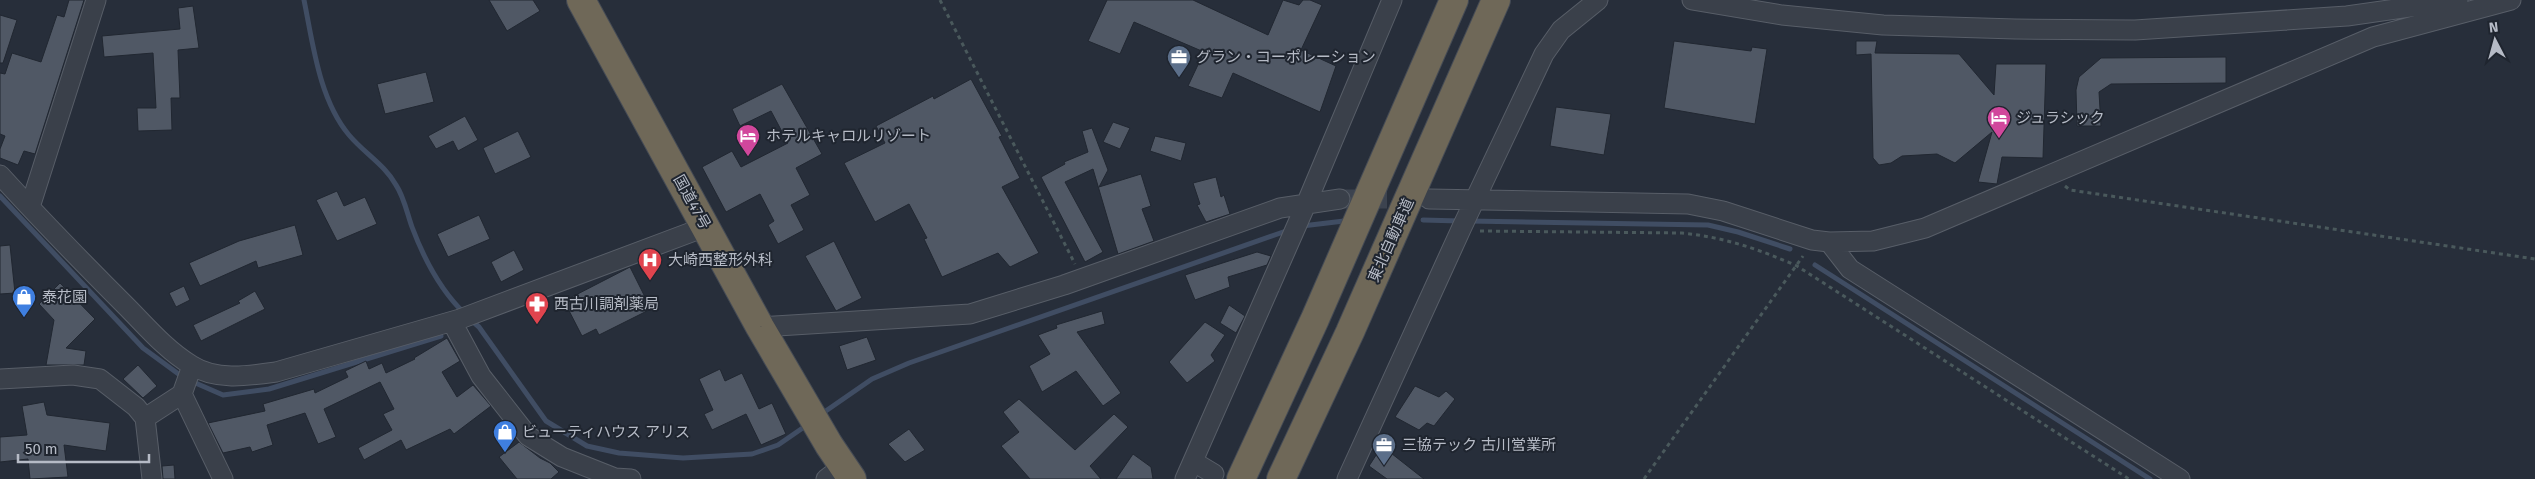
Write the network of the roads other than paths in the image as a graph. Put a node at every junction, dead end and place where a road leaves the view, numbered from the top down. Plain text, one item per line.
1 (96, 0) edge
2 (581, 0) edge
3 (1392, 0) edge
4 (1454, 0) edge
5 (1496, 0) edge
6 (1598, 0) edge
7 (1692, 0) edge
8 (2458, 0) edge
9 (2511, 0) edge
10 (0, 175) edge
11 (1340, 199) tunnel mouth
12 (1429, 199) tunnel mouth
13 (1307, 202) junction
14 (30, 207) junction
15 (1466, 218) junction
16 (705, 227) junction
17 (1821, 241) junction
18 (462, 318) junction
19 (760, 326) junction
20 (0, 379) edge
21 (187, 379) junction
22 (145, 418) junction
23 (1194, 462) junction
24 (838, 467) edge
25 (1214, 474) dead end
26 (621, 478) edge
27 (152, 479) edge
28 (223, 479) edge
29 (1185, 479) edge
30 (1241, 479) edge
31 (1281, 479) edge
32 (1347, 479) edge
33 (2180, 479) edge

1 - 14 street
2 - 16 highway, 国道47号
3 - 13 street
4 - 30 highway
5 - 31 highway, 東北自動車道
6 - 15 street
7 - 8 street
9 - 17 street
10 - 14 street
11 - 13 street
12 - 15 street
13 - 19 street
13 - 23 street
14 - 21 street
15 - 17 street
15 - 32 street
16 - 18 street
16 - 19 highway, 国道47号
17 - 33 street
18 - 21 street
18 - 26 street
19 - 24 highway, 国道47号
20 - 22 street
21 - 22 street
21 - 28 street
22 - 27 street
23 - 25 street
23 - 29 street

